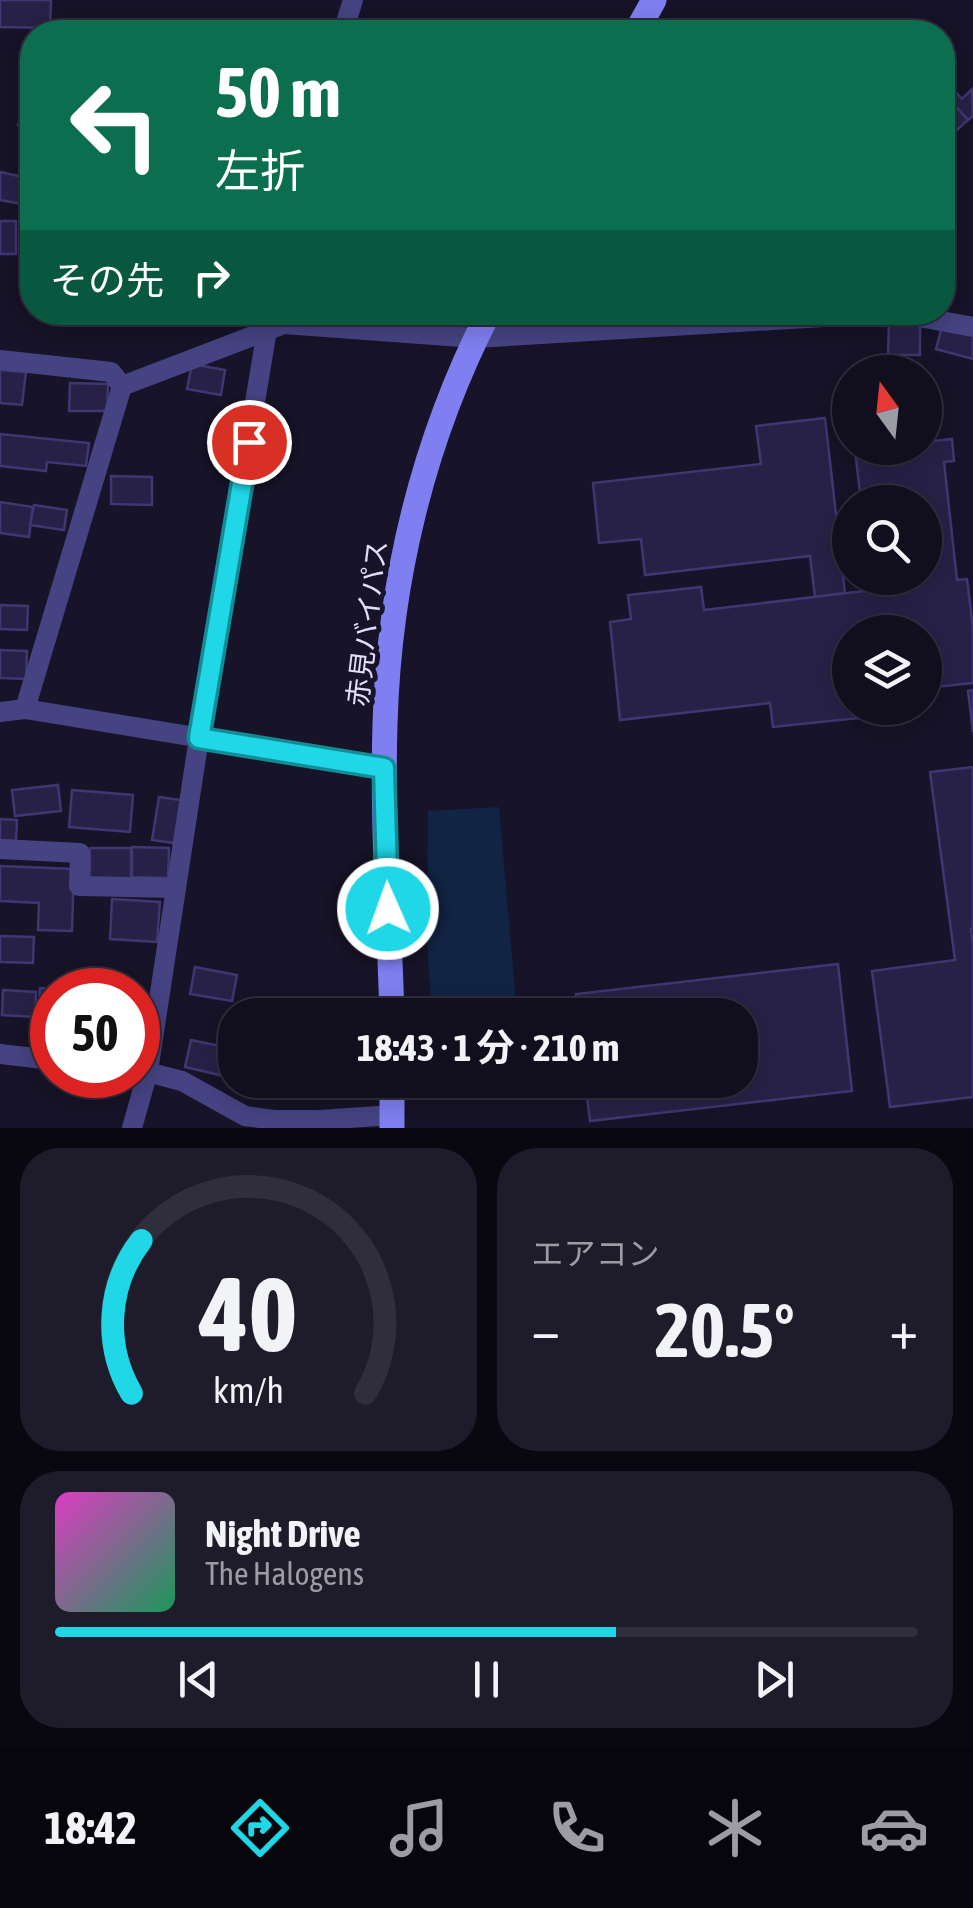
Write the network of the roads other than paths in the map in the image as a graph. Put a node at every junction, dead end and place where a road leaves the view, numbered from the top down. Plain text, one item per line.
1 (262, 325) edge
2 (268, 325) edge
3 (298, 325) edge
4 (482, 325) edge
5 (691, 325) edge
6 (475, 338) junction
7 (0, 360) edge
8 (122, 386) junction
9 (26, 710) junction
10 (0, 712) edge
11 (199, 738) junction
12 (384, 768) junction
13 (0, 849) edge
14 (176, 888) junction
15 (160, 976) edge
16 (391, 998) edge
17 (0, 1054) edge
18 (30, 1057) edge
19 (160, 1075) edge
20 (138, 1098) edge
21 (393, 1121) edge
22 (132, 1128) edge

1 - 8 street
2 - 11 street
3 - 6 street
4 - 6 main road, 赤見バイパス
5 - 6 street
6 - 12 main road, 赤見バイパス
7 - 8 street
8 - 9 street
9 - 10 street
9 - 11 street
11 - 12 street
11 - 14 street
12 - 16 main road, 赤見バイパス
13 - 14 street
14 - 15 street
17 - 18 street
19 - 21 street
20 - 22 street

